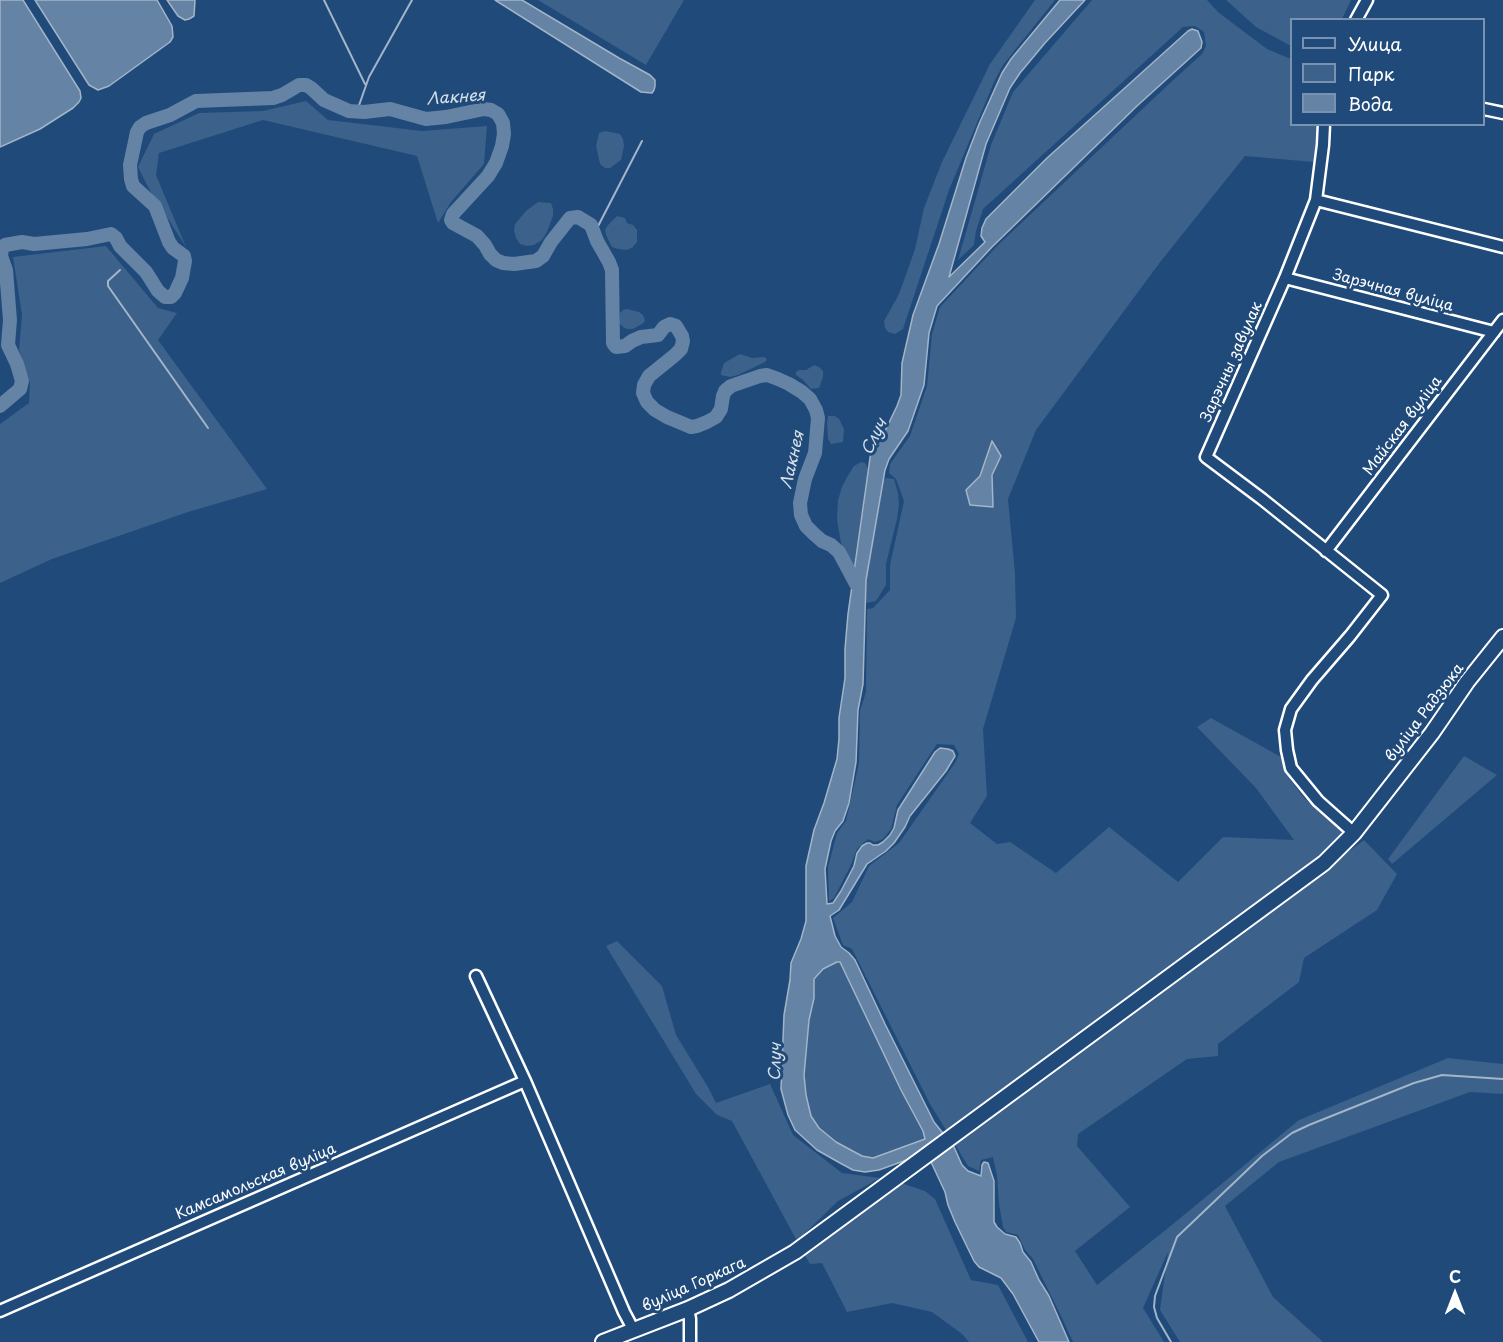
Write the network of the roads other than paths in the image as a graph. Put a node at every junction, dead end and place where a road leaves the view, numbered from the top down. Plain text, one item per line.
1 (1367, 0) edge
2 (1357, 18) edge
3 (1485, 109) edge
4 (1503, 113) edge
5 (1324, 126) edge
6 (1316, 200) junction
7 (1503, 247) edge
8 (1285, 278) junction
9 (1503, 320) edge
10 (1494, 332) junction
11 (1326, 551) junction
12 (1503, 637) edge
13 (1354, 832) junction
14 (476, 975) dead end
15 (525, 1081) junction
16 (981, 1115) joint
17 (688, 1308) junction
18 (0, 1311) edge
19 (633, 1329) junction
20 (603, 1342) edge
21 (690, 1342) edge

1 - 2 street
3 - 4 street
5 - 6 street, Зарэчны завулак
6 - 7 street
6 - 8 street, Зарэчны завулак
8 - 10 street, Зарэчная вуліца
8 - 11 street, Зарэчны завулак
9 - 10 street, Майская вуліца
10 - 11 street, Майская вуліца
11 - 13 street
12 - 13 main road, вуліца Радзюка
13 - 16 main road, вуліца Радзюка
14 - 15 street
15 - 18 street, Камсамольская вуліца
15 - 19 street
16 - 17 main road, вуліца Горкага
17 - 19 main road, вуліца Горкага
17 - 21 street
19 - 20 main road, вуліца Горкага

